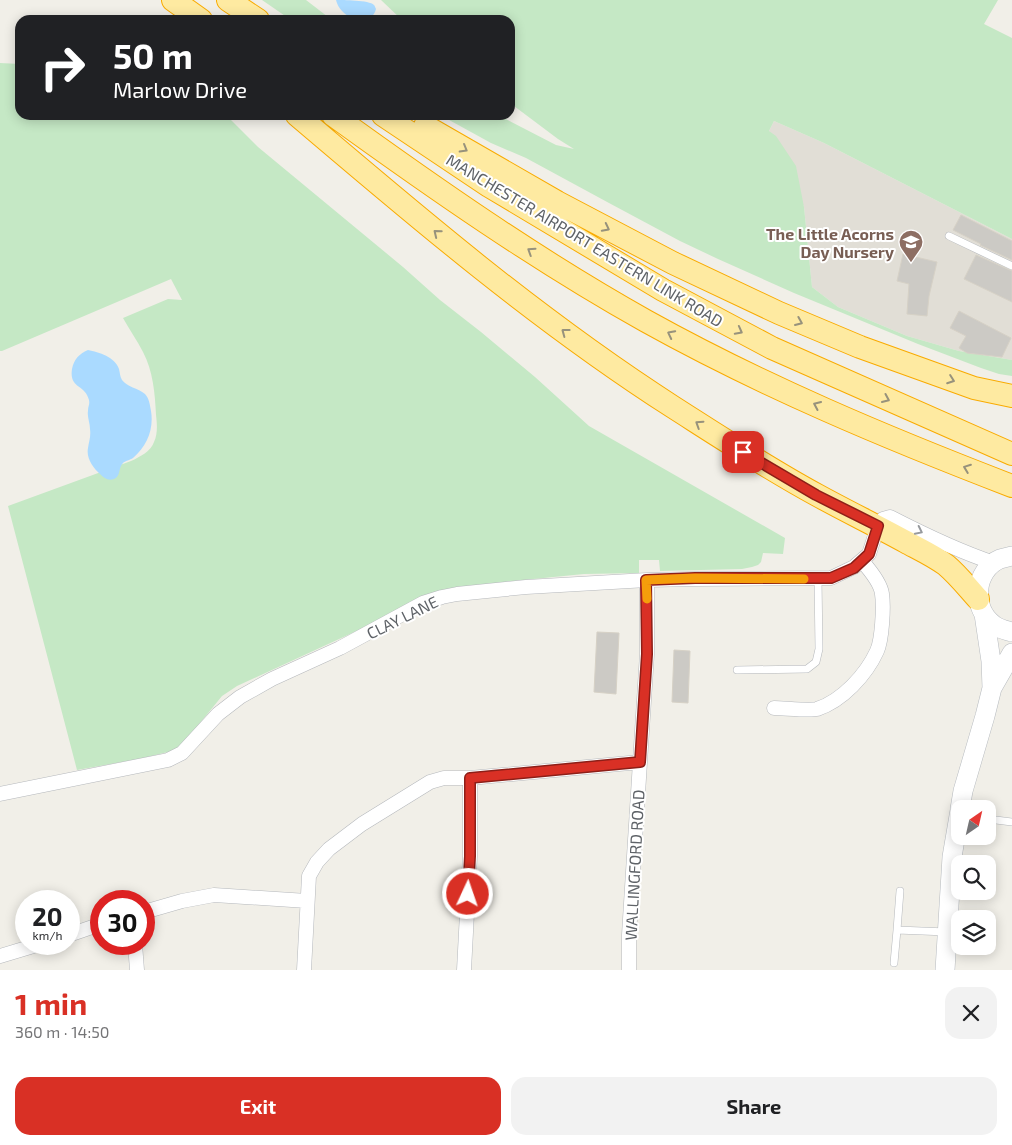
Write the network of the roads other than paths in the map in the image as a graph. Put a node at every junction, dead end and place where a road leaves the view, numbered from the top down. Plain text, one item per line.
1 (167, 0) edge
2 (173, 0) edge
3 (220, 0) edge
4 (228, 0) edge
5 (183, 15) edge
6 (194, 15) edge
7 (241, 15) edge
8 (250, 15) edge
9 (303, 120) edge
10 (340, 120) edge
11 (390, 120) edge
12 (415, 120) edge
13 (948, 236) dead end
14 (1012, 266) edge
15 (1012, 396) edge
16 (1012, 454) edge
17 (1012, 486) edge
18 (878, 526) junction
19 (1005, 557) edge
20 (862, 561) junction
21 (818, 579) junction
22 (646, 580) junction
23 (981, 607) junction
24 (1012, 632) edge
25 (1012, 652) edge
26 (738, 670) dead end
27 (992, 688) junction
28 (774, 708) dead end
29 (640, 762) junction
30 (470, 778) junction
31 (0, 794) edge
32 (962, 800) edge
33 (996, 820) edge
34 (1012, 822) edge
35 (954, 845) edge
36 (900, 892) dead end
37 (307, 901) junction
38 (155, 909) edge
39 (896, 930) junction
40 (947, 932) junction
41 (15, 952) edge
42 (136, 955) edge
43 (0, 956) edge
44 (894, 963) dead end
45 (137, 970) edge
46 (304, 970) edge
47 (464, 970) edge
48 (628, 970) edge
49 (945, 970) edge

1 - 5 highway
2 - 6 highway
3 - 7 highway
4 - 8 highway
18 -> 9 highway
17 -> 10 highway, MANCHESTER AIRPORT EASTERN LINK ROAD
11 -> 16 highway, MANCHESTER AIRPORT EASTERN LINK ROAD
12 -> 15 highway
13 - 14 lane
18 -> 19 street
18 - 20 street
18 - 23 highway
19 - 23 main road
20 - 21 street, CLAY LANE
20 - 28 street
21 - 22 street, CLAY LANE
21 - 26 lane
22 - 29 street, WALLINGFORD ROAD
22 - 31 street, CLAY LANE
23 - 24 main road
23 - 27 main road
25 - 27 main road
27 - 32 main road
29 - 30 street
29 - 48 street, WALLINGFORD ROAD
30 - 37 street
30 - 47 street
33 - 34 lane
35 - 40 main road
36 - 39 lane
37 - 38 street
37 - 46 street
39 - 40 lane
39 - 44 lane
40 - 49 main road
41 - 43 street
42 - 45 street

